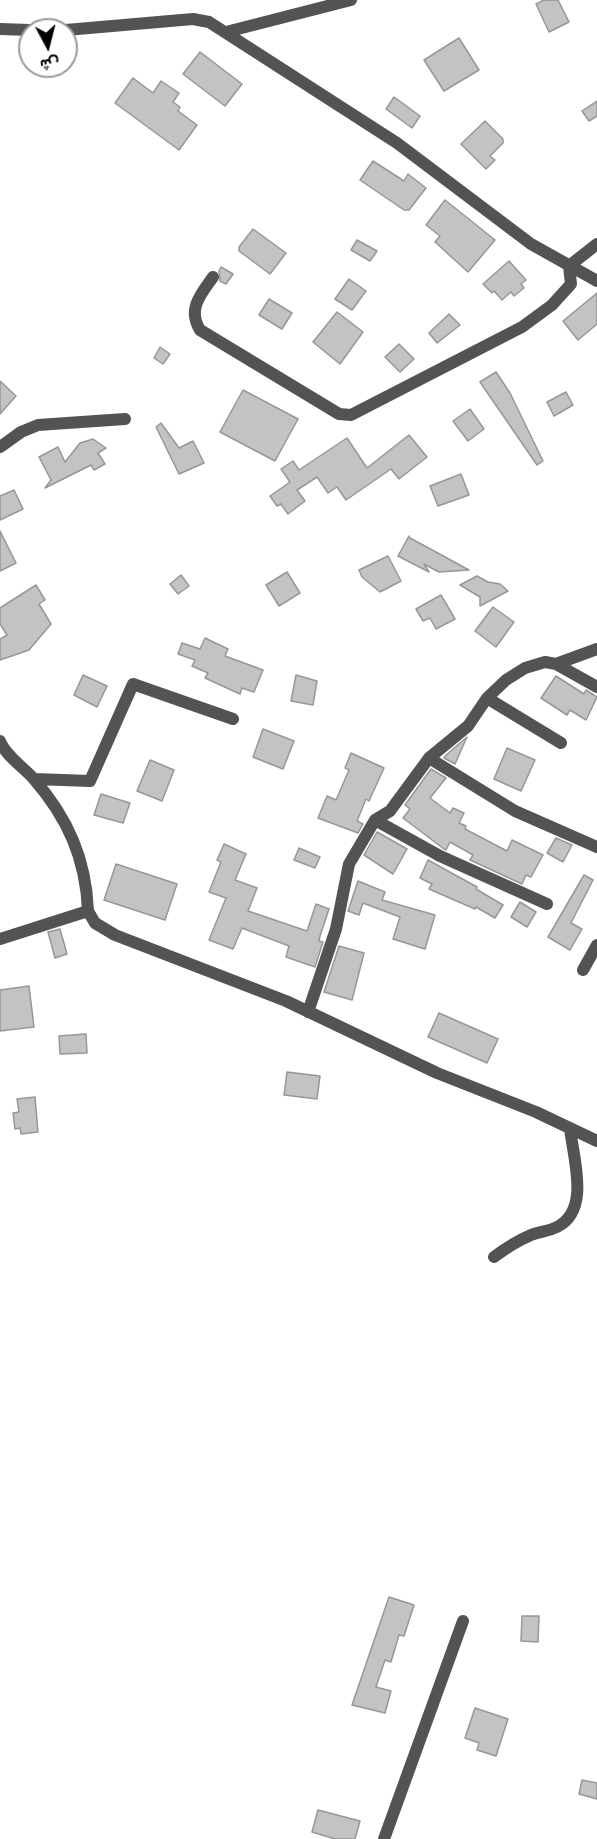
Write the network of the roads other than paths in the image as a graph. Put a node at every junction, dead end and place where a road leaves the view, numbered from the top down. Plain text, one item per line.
1 (351, 0) edge
2 (0, 29) edge
3 (78, 29) edge
4 (18, 30) edge
5 (225, 32) junction
6 (597, 244) edge
7 (568, 266) junction
8 (213, 278) dead end
9 (597, 280) edge
10 (125, 419) dead end
11 (0, 447) edge
12 (597, 649) edge
13 (556, 664) junction
14 (597, 687) edge
15 (487, 698) junction
16 (233, 719) dead end
17 (0, 741) edge
18 (561, 742) dead end
19 (429, 758) junction
20 (34, 779) junction
21 (375, 820) junction
22 (597, 847) edge
23 (547, 904) dead end
24 (88, 911) junction
25 (0, 939) edge
26 (597, 945) edge
27 (584, 970) dead end
28 (308, 1012) junction
29 (570, 1128) junction
30 (597, 1141) edge
31 (494, 1257) dead end
32 (463, 1621) dead end
33 (384, 1839) edge

1 - 5 street
2 - 4 street
3 - 5 street
5 - 7 street
6 - 7 street
7 - 8 street
7 - 9 street
10 - 11 street
12 - 13 street
13 - 14 street
13 - 15 street
15 - 18 street
15 - 19 street
16 - 20 street
17 - 20 street
19 - 21 street
19 - 22 street
20 - 24 street
21 - 23 street
21 - 28 street
24 - 25 street
24 - 28 street
26 - 27 street
28 - 29 street
29 - 30 street
29 - 31 street
32 - 33 street

